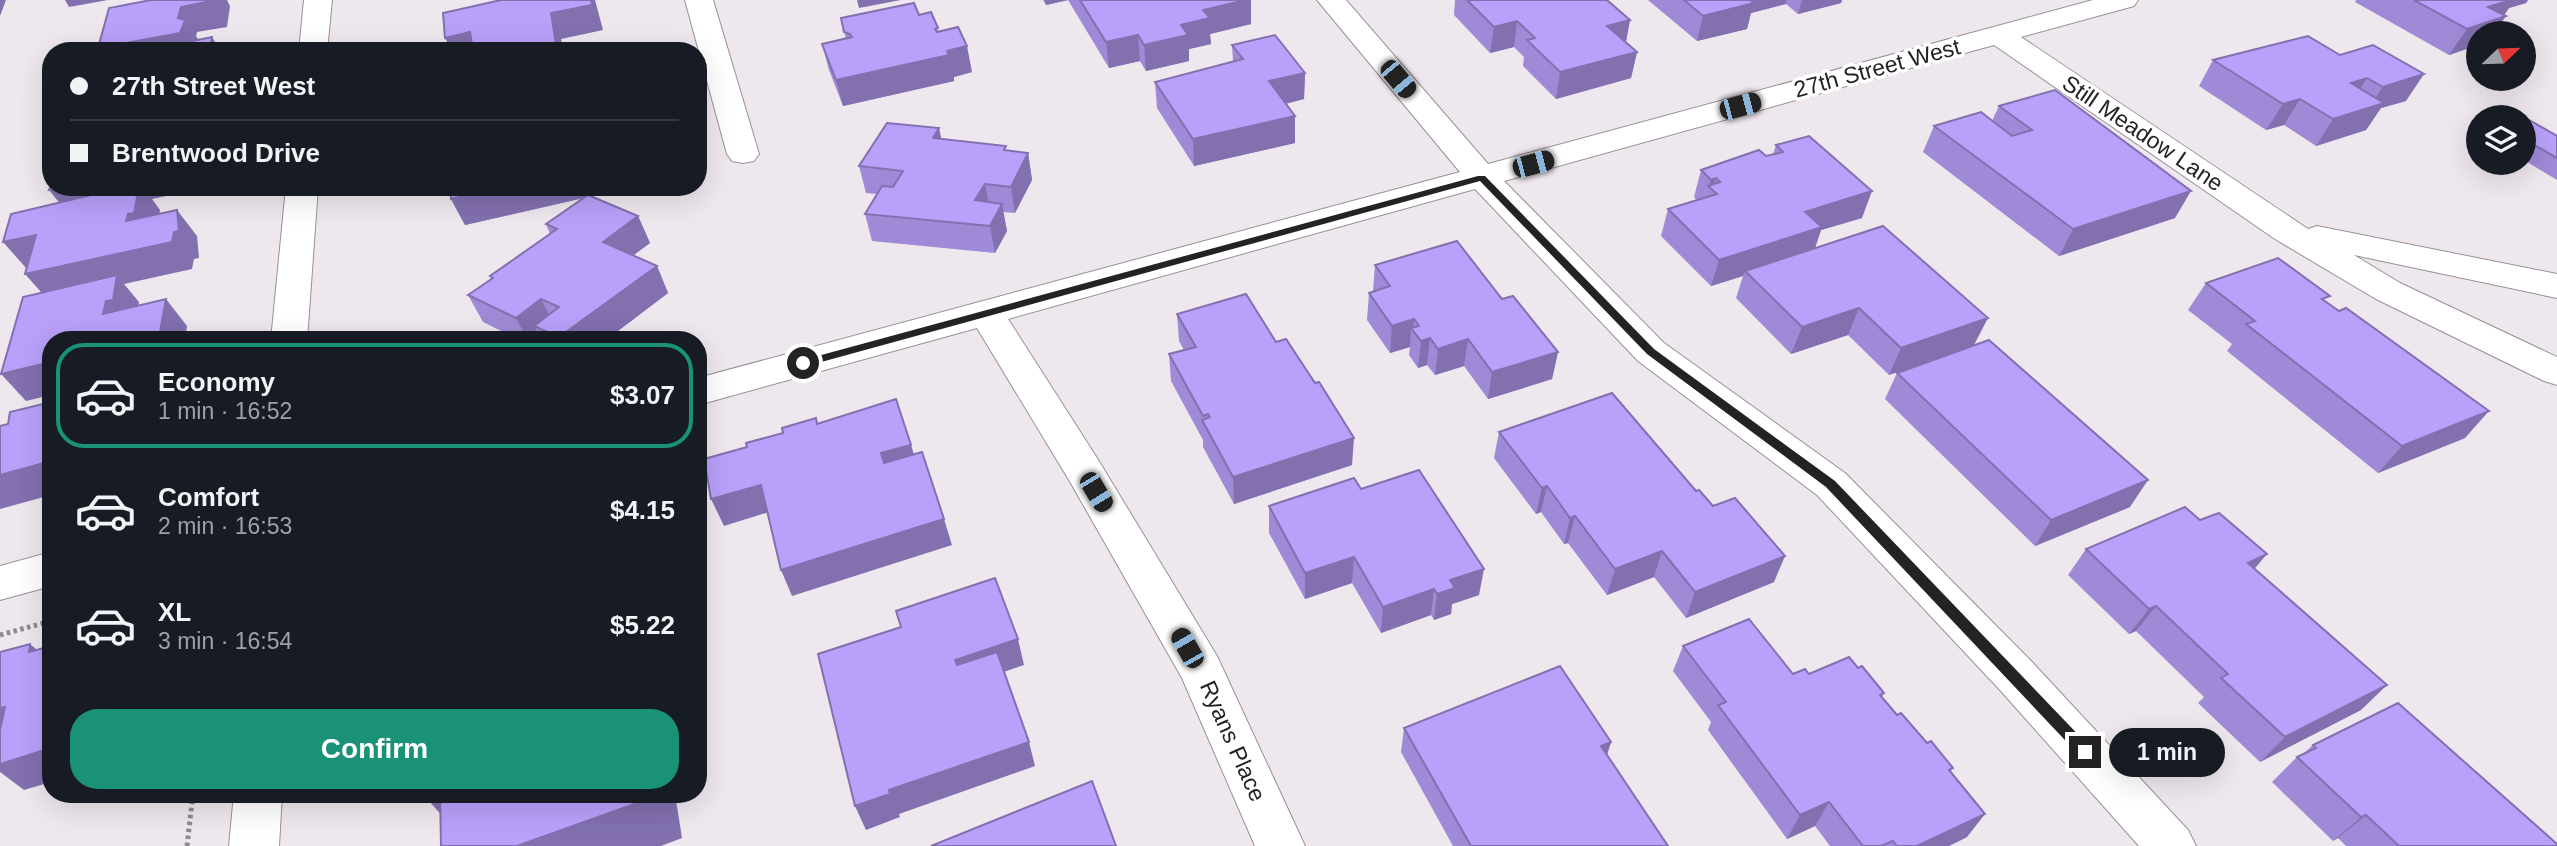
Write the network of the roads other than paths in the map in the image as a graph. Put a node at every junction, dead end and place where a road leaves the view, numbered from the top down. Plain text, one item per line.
1 (318, 0) edge
2 (699, 0) edge
3 (1331, 0) edge
4 (2124, 0) edge
5 (1999, 35) junction
6 (314, 42) edge
7 (743, 154) dead end
8 (1482, 178) junction
9 (301, 196) edge
10 (2287, 231) junction
11 (2557, 286) edge
12 (986, 314) junction
13 (290, 331) edge
14 (2557, 372) edge
15 (707, 390) edge
16 (42, 571) edge
17 (0, 583) edge
18 (257, 803) edge
19 (254, 846) edge
20 (1280, 846) edge
21 (2171, 846) edge

1 - 6 street
2 - 7 street
3 - 8 street
4 - 5 street, 27th Street West
5 - 8 street, 27th Street West
5 - 10 street, Still Meadow Lane
8 - 12 street, 27th Street West
8 - 21 street
9 - 13 street
10 - 11 street, Still Meadow Lane
10 - 14 street, Still Meadow Lane
12 - 15 street, 27th Street West
12 - 20 street, Ryans Place
16 - 17 street
18 - 19 street

